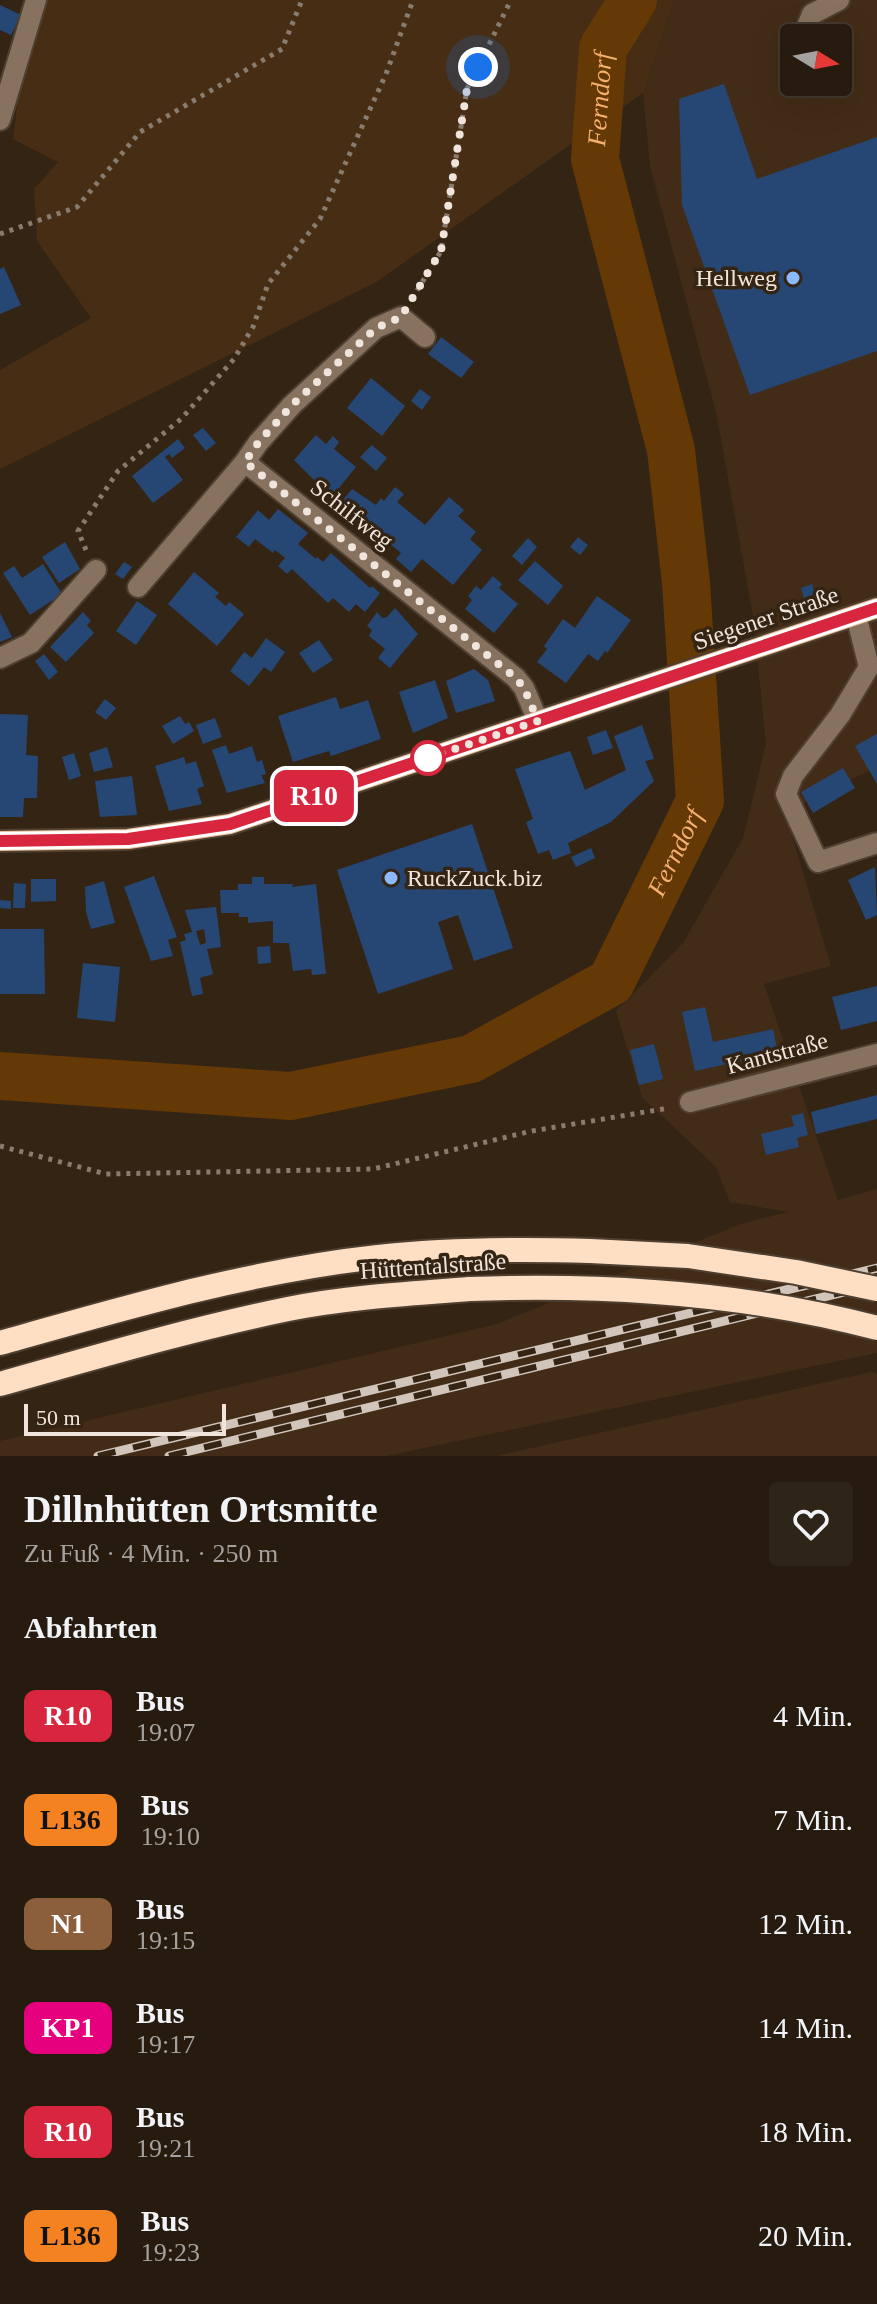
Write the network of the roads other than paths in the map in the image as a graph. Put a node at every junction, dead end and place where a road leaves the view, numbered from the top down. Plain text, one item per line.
1 (36, 0) edge
2 (839, 0) edge
3 (808, 24) edge
4 (0, 120) edge
5 (425, 337) dead end
6 (245, 462) junction
7 (96, 570) road end
8 (138, 587) dead end
9 (877, 608) edge
10 (856, 615) junction
11 (0, 658) edge
12 (538, 721) junction
13 (0, 841) edge
14 (877, 843) edge
15 (877, 1054) edge
16 (690, 1102) road end
17 (877, 1289) edge
18 (877, 1328) edge
19 (0, 1343) edge
20 (0, 1384) edge

1 - 4 street
2 - 3 street
5 - 6 street
6 - 8 street
6 - 12 street, Schilfweg
7 - 11 street
9 - 10 main road, Siegener Straße
10 - 12 main road, Siegener Straße
10 - 14 street
12 - 13 main road, Siegener Straße
15 - 16 street, Kantstraße
17 - 19 highway, Hüttentalstraße, bridge
18 - 20 highway, Hüttentalstraße, bridge

